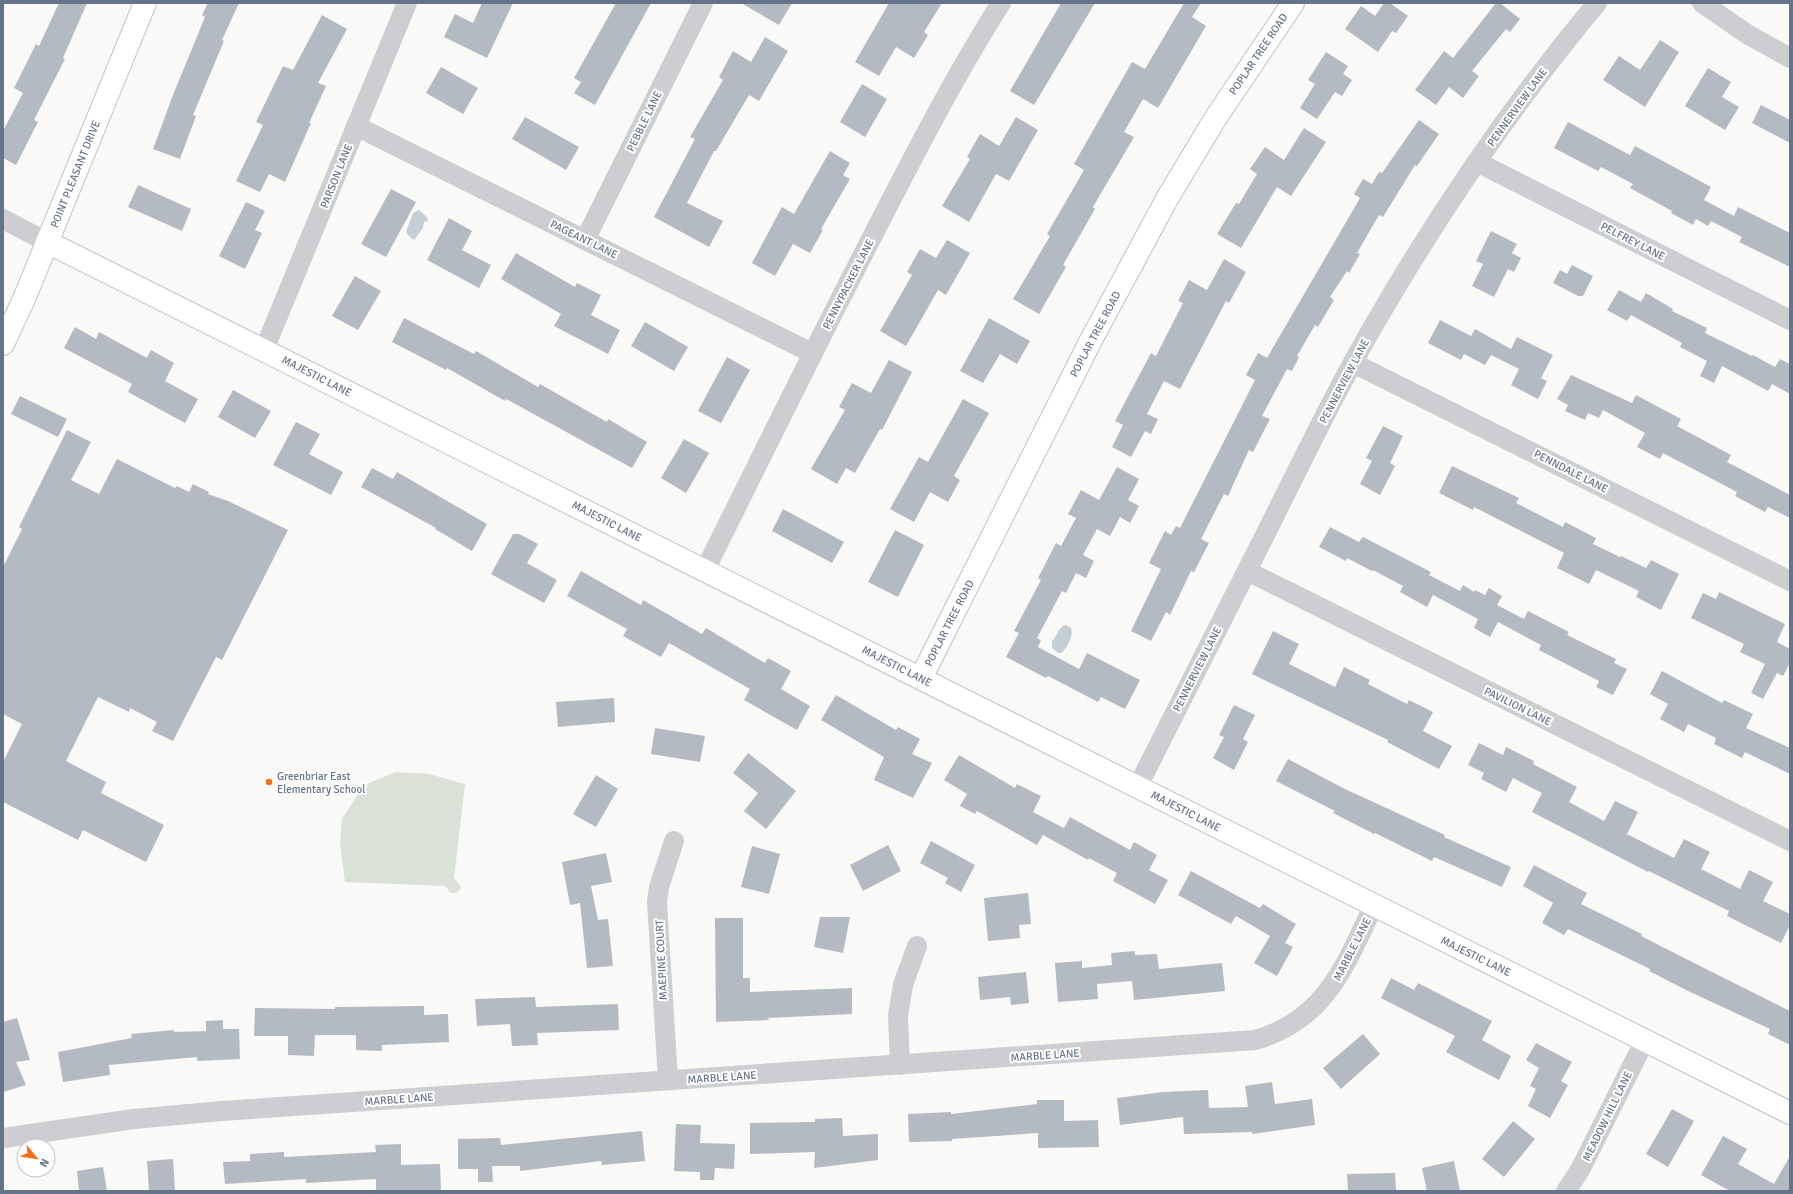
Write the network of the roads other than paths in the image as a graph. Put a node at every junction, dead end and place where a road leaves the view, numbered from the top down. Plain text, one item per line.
1 (145, 3) edge
2 (407, 3) edge
3 (703, 3) edge
4 (1001, 3) edge
5 (1293, 3) edge
6 (1597, 3) edge
7 (1702, 3) edge
8 (1790, 58) edge
9 (356, 126) junction
10 (1477, 162) junction
11 (3, 219) edge
12 (585, 240) junction
13 (48, 242) junction
14 (1790, 320) edge
15 (3, 344) edge
16 (264, 350) junction
17 (812, 352) junction
18 (1352, 363) junction
19 (705, 570) junction
20 (1247, 571) junction
21 (1790, 581) edge
22 (921, 678) junction
23 (1138, 786) junction
24 (674, 841) dead end
25 (1790, 842) edge
26 (1374, 905) junction
27 (916, 946) dead end
28 (1645, 1040) junction
29 (900, 1065) junction
30 (668, 1080) junction
31 (1790, 1113) edge
32 (3, 1138) edge
33 (1566, 1191) edge

1 - 13 street, POINT PLEASANT DRIVE
2 - 9 street, PARSON LANE
3 - 12 street, PEBBLE LANE
4 - 17 street, PENNYPACKER LANE
5 - 22 street, POPLAR TREE ROAD
6 - 10 street, PENNERVIEW LANE
7 - 8 street
9 - 12 street, PAGEANT LANE
9 - 16 street, PARSON LANE
10 - 14 street, PELFREY LANE
10 - 18 street, PENNERVIEW LANE
11 - 13 street, MAJESTIC LANE
12 - 17 street, PAGEANT LANE
13 - 15 street, POINT PLEASANT DRIVE
13 - 16 street, MAJESTIC LANE
16 - 19 street, MAJESTIC LANE
17 - 19 street, PENNYPACKER LANE
18 - 20 street, PENNERVIEW LANE
18 - 21 street, PENNDALE LANE
19 - 22 street, MAJESTIC LANE
20 - 23 street, PENNERVIEW LANE
20 - 25 street, PAVILION LANE
22 - 23 street, MAJESTIC LANE
23 - 26 street, MAJESTIC LANE
24 - 30 street, MAEPINE COURT
26 - 28 street, MAJESTIC LANE
26 - 29 street, MARBLE LANE
27 - 29 street
28 - 31 street, MAJESTIC LANE
28 - 33 street, MEADOW HILL LANE
29 - 30 street, MARBLE LANE
30 - 32 street, MARBLE LANE

